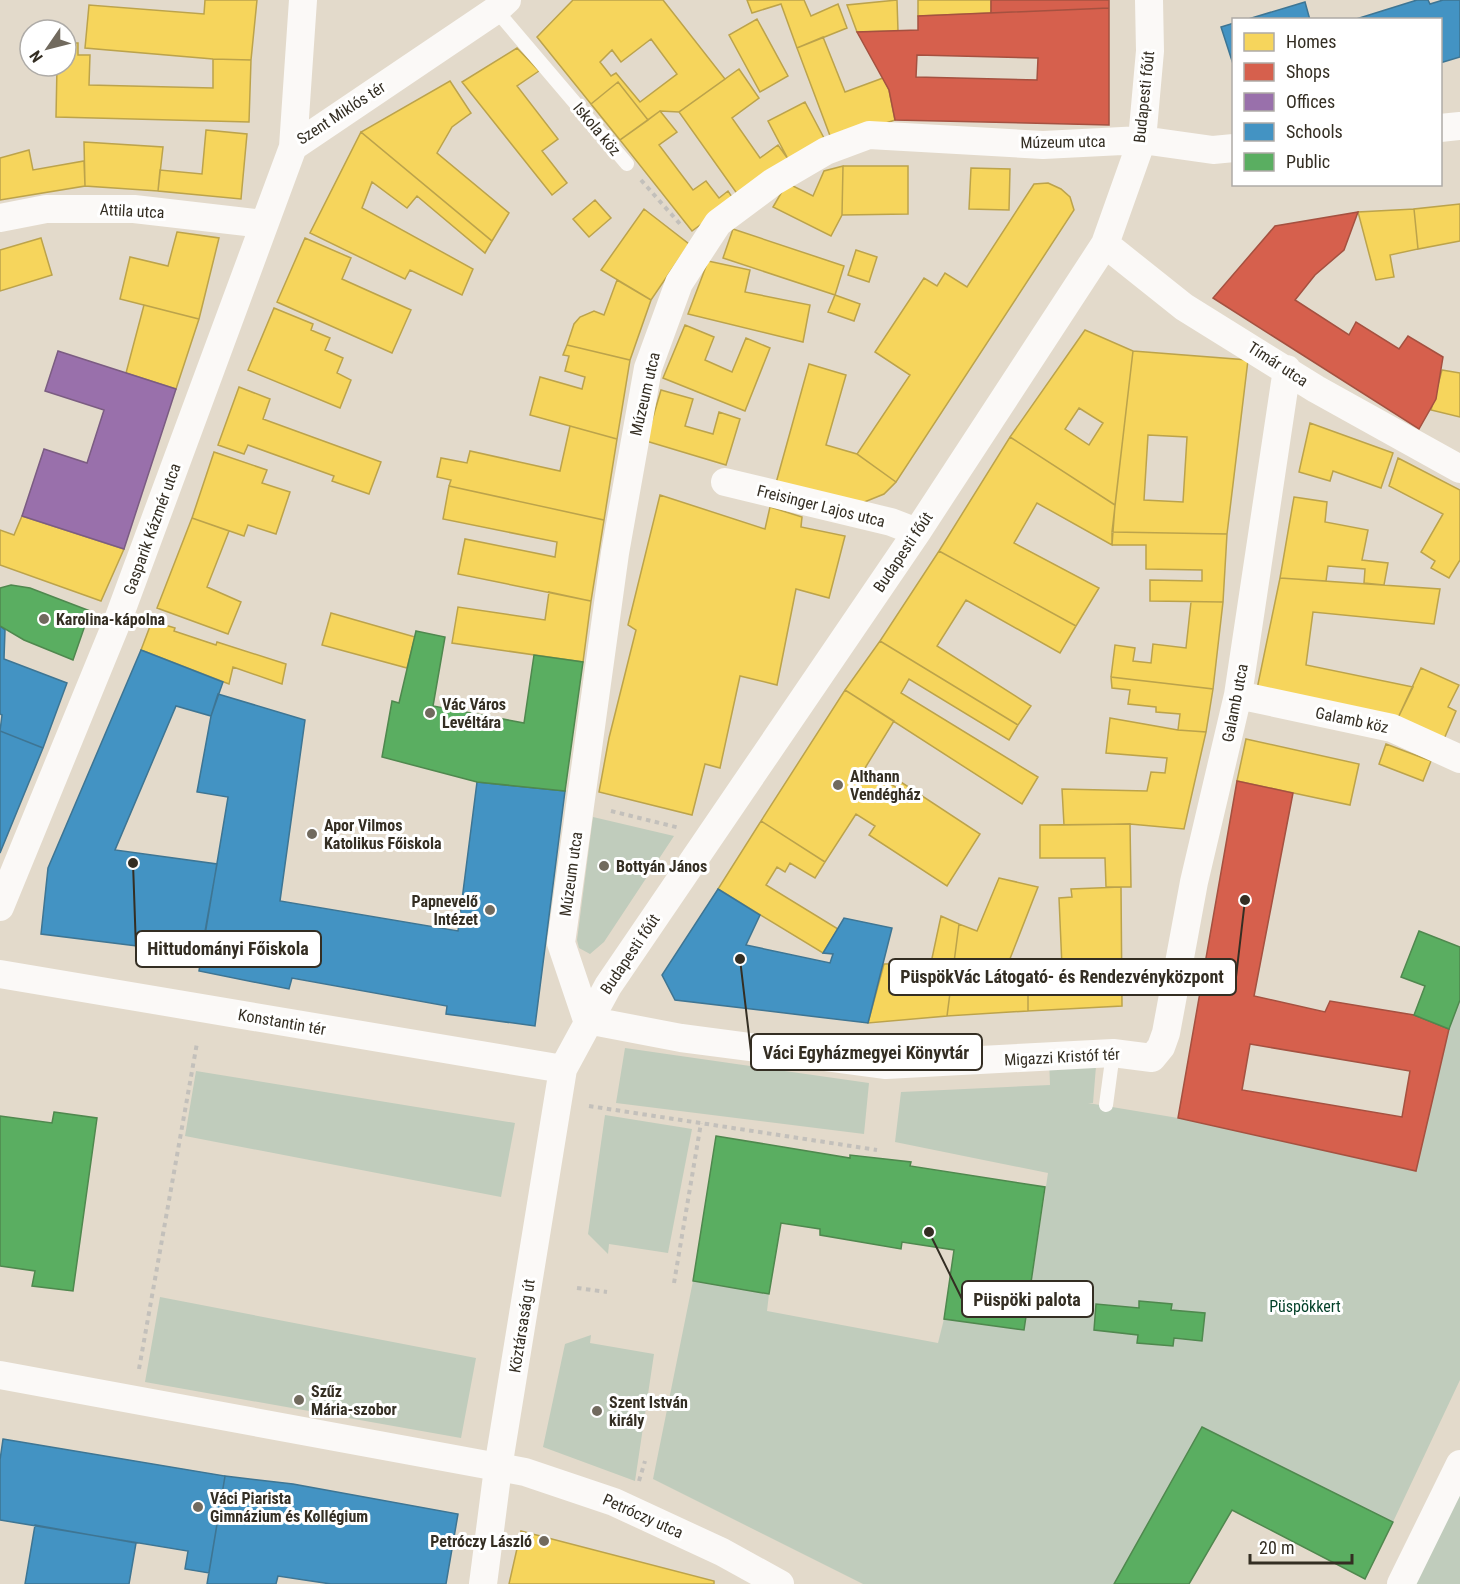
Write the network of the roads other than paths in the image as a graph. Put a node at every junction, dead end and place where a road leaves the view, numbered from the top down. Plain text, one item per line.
1 (303, 0) edge
2 (1149, 0) edge
3 (502, 5) edge
4 (1460, 126) edge
5 (1442, 128) edge
6 (1142, 140) junction
7 (294, 147) junction
8 (1232, 148) edge
9 (627, 164) road end
10 (0, 218) edge
11 (264, 224) junction
12 (1105, 244) junction
13 (1287, 369) junction
14 (1460, 469) edge
15 (724, 482) dead end
16 (917, 532) junction
17 (1238, 695) junction
18 (1460, 759) edge
19 (0, 907) edge
20 (0, 974) edge
21 (587, 1020) junction
22 (1166, 1033) joint
23 (1113, 1053) junction
24 (563, 1069) junction
25 (1106, 1105) dead end
26 (0, 1375) edge
27 (1460, 1464) edge
28 (498, 1468) junction
29 (483, 1584) edge
30 (780, 1584) edge
31 (1401, 1584) edge

1 - 7 street, Szent Miklós tér
2 - 6 street, Budapesti főút
3 - 7 street, Szent Miklós tér
3 - 9 lane, Iskola köz
4 - 5 street
6 - 8 street, Múzeum utca
6 - 12 street, Budapesti főút
6 - 21 street, Múzeum utca
7 - 11 street, Gasparik Kázmér utca
10 - 11 street, Attila utca
11 - 19 street, Gasparik Kázmér utca
12 - 13 street, Tímár utca
12 - 16 street, Budapesti főút
13 - 14 street, Tímár utca
13 - 17 street, Galamb utca
15 - 16 street, Freisinger Lajos utca
16 - 21 street, Budapesti főút
17 - 18 street, Galamb köz
17 - 22 street, Galamb utca
20 - 24 street, Konstantin tér
21 - 23 street, Migazzi Kristóf tér
21 - 24 street, Budapesti főút
22 - 23 street, Migazzi Kristóf tér
23 - 25 lane
24 - 28 street, Köztársaság út
26 - 28 street
27 - 31 street
28 - 29 street, Köztársaság út
28 - 30 street, Petróczy utca

